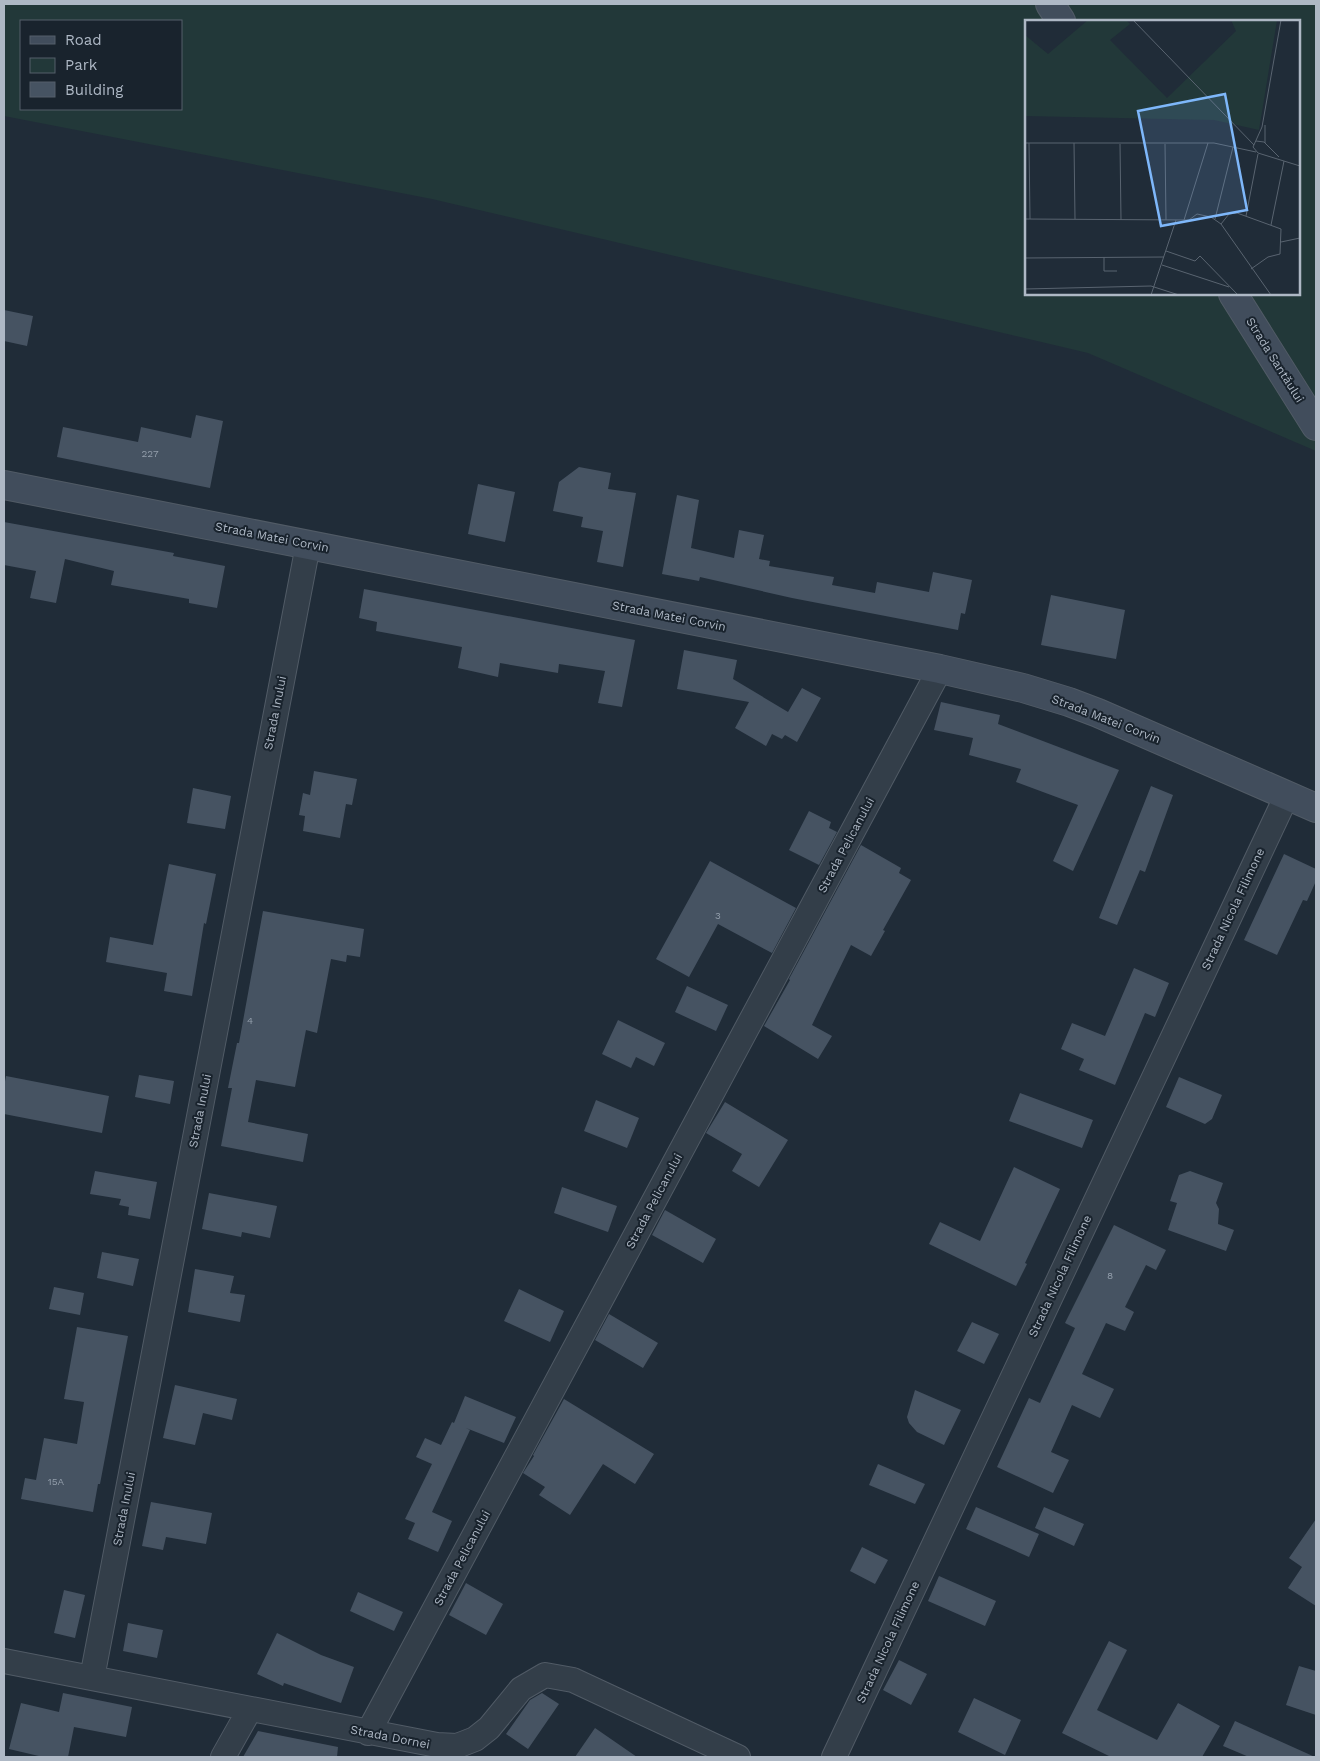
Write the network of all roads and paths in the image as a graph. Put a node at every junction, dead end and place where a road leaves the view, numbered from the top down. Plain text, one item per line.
1 (1050, 4) edge
2 (1060, 20) edge
3 (1234, 295) edge
4 (1316, 426) edge
5 (4, 485) edge
6 (308, 545) junction
7 (940, 670) junction
8 (1287, 795) junction
9 (1316, 808) edge
10 (4, 1660) edge
11 (92, 1678) junction
12 (250, 1709) junction
13 (368, 1733) junction
14 (223, 1757) edge
15 (738, 1757) edge
16 (834, 1757) edge

1 - 2 main road
3 - 4 main road, Strada Santăului
5 - 6 main road, Strada Matei Corvin
6 - 7 main road, Strada Matei Corvin
6 - 11 street, Strada Inului
7 - 8 main road, Strada Matei Corvin
7 - 13 street, Strada Pelicanului
8 - 9 main road, Strada Matei Corvin
8 - 16 street, Strada Nicola Filimone
10 - 11 street, Strada Dornei
11 - 12 street, Strada Dornei
12 - 13 street, Strada Dornei
12 - 14 street
13 - 15 street, Strada Dornei

